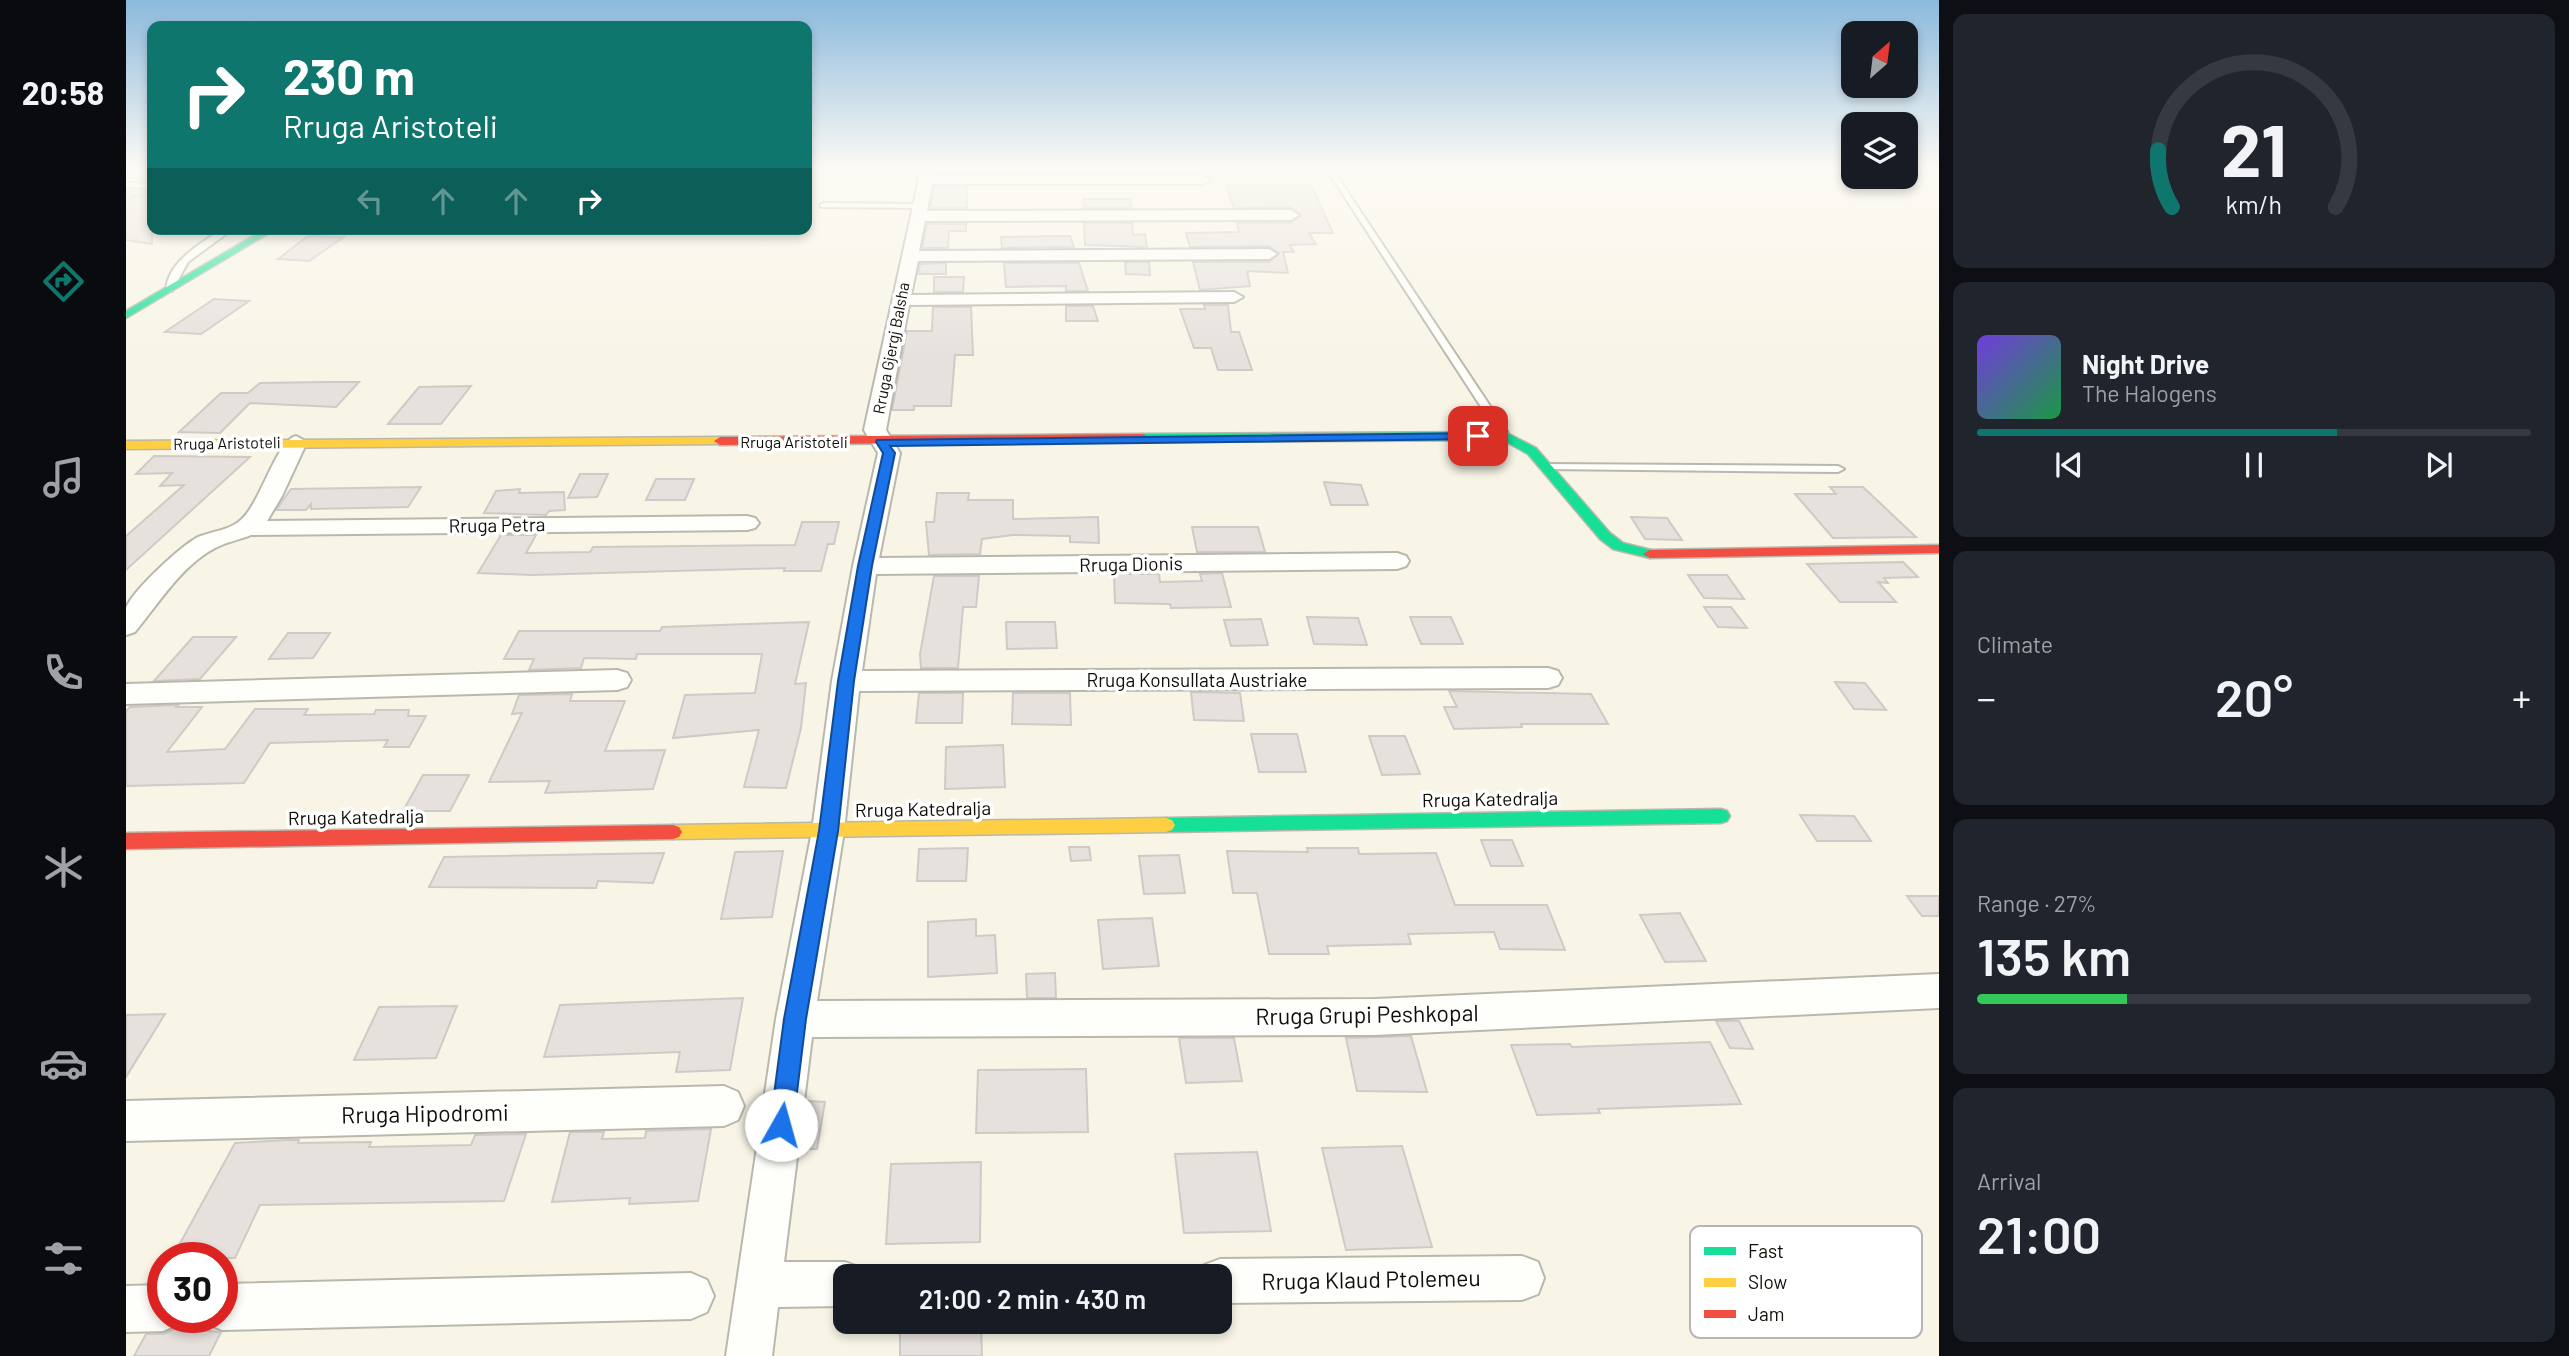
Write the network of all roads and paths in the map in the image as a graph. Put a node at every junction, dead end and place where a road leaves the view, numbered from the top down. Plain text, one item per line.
1 (914, 233) edge
2 (1372, 233) edge
3 (219, 235) edge
4 (262, 235) edge
5 (1269, 254) dead end
6 (909, 256) junction
7 (169, 289) junction
8 (1234, 297) dead end
9 (899, 300) junction
10 (126, 315) edge
11 (1505, 436) junction
12 (296, 442) junction
13 (882, 442) junction
14 (126, 445) edge
15 (1547, 467) junction
16 (1838, 468) dead end
17 (747, 523) dead end
18 (247, 528) junction
19 (1939, 550) edge
20 (1397, 561) dead end
21 (865, 566) junction
22 (126, 626) edge
23 (1548, 678) dead end
24 (617, 680) dead end
25 (846, 681) junction
26 (126, 694) edge
27 (1721, 816) dead end
28 (828, 831) junction
29 (126, 841) edge
30 (1939, 991) edge
31 (795, 1019) junction
32 (724, 1106) dead end
33 (126, 1121) edge
34 (1522, 1278) dead end
35 (1232, 1281) edge
36 (833, 1284) edge
37 (761, 1285) junction
38 (691, 1296) dead end
39 (238, 1307) edge
40 (147, 1308) edge
41 (126, 1309) edge
42 (750, 1356) edge

1 - 6 street, Rruga Gjergj Balsha
2 - 11 lane
3 - 7 lane
4 - 7 street
5 - 6 street
6 - 9 street, Rruga Gjergj Balsha
7 - 10 street
8 - 9 street
9 - 13 street, Rruga Gjergj Balsha
11 - 13 street, Rruga Aristoteli
11 - 15 street
12 - 13 street, Rruga Aristoteli
12 - 14 street, Rruga Aristoteli
12 - 18 street
13 - 21 street, Rruga Gjergj Balsha
15 - 16 lane
15 - 19 street
17 - 18 street, Rruga Petra
18 - 22 street
20 - 21 street, Rruga Dionis
21 - 25 street, Rruga Gjergj Balsha
23 - 25 street, Rruga Konsullata Austriake
24 - 26 street
25 - 28 street, Rruga Gjergj Balsha
27 - 28 street, Rruga Katedralja
28 - 29 street, Rruga Katedralja
28 - 31 street, Rruga Gjergj Balsha
30 - 31 street, Rruga Grupi Peshkopal
31 - 37 street, Rruga Gjergj Balsha
32 - 33 street, Rruga Hipodromi
34 - 35 street, Rruga Klaud Ptolemeu
36 - 37 street
37 - 42 street, Rruga Gjergj Balsha
38 - 39 street
40 - 41 street

